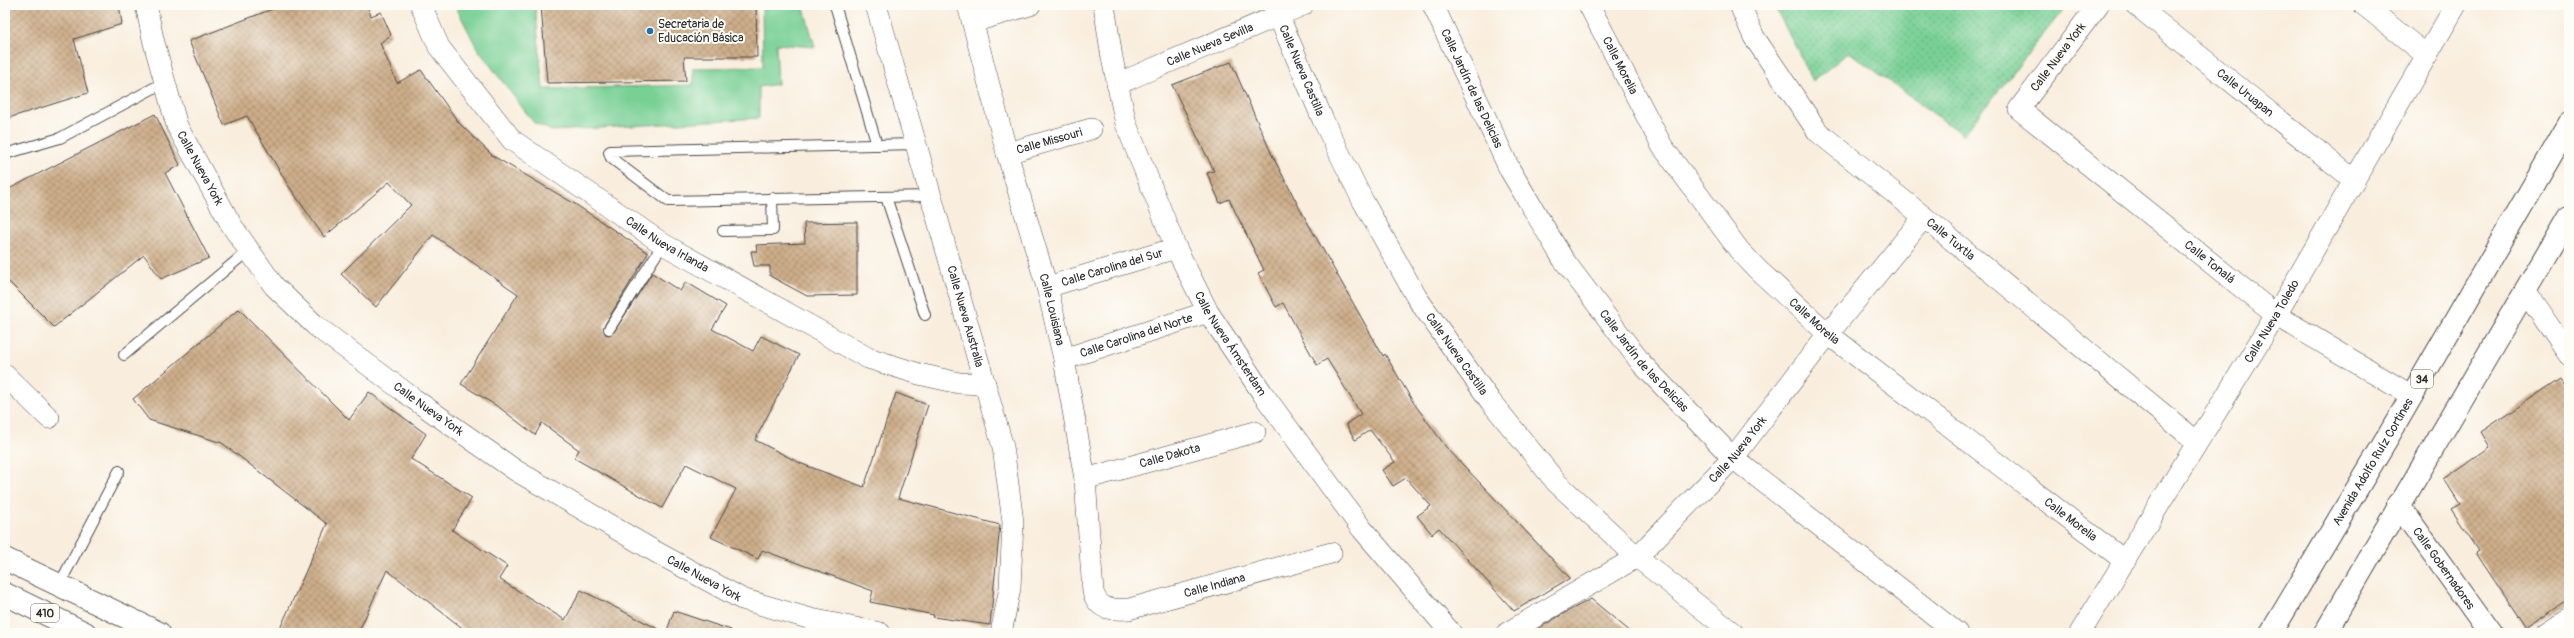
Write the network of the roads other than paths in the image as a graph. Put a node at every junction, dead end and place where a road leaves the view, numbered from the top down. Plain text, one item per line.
1 (146, 5) edge
2 (420, 5) edge
3 (835, 5) edge
4 (876, 5) edge
5 (1030, 5) edge
6 (1104, 5) edge
7 (1303, 5) edge
8 (1433, 5) edge
9 (1589, 5) edge
10 (1740, 5) edge
11 (2098, 5) edge
12 (2136, 5) edge
13 (2364, 5) edge
14 (2456, 5) edge
15 (1276, 11) edge
16 (970, 13) edge
17 (2426, 55) junction
18 (165, 82) junction
19 (1117, 84) junction
20 (2019, 109) joint
21 (2569, 124) edge
22 (1091, 129) dead end
23 (916, 144) junction
24 (877, 145) junction
25 (1007, 152) junction
26 (5, 154) edge
27 (2354, 180) junction
28 (931, 196) junction
29 (886, 197) junction
30 (772, 198) junction
31 (2569, 216) edge
32 (1924, 217) junction
33 (724, 231) dead end
34 (663, 244) junction
35 (1176, 248) junction
36 (249, 250) junction
37 (1047, 287) junction
38 (2525, 291) junction
39 (1208, 312) junction
40 (925, 315) dead end
41 (2276, 315) junction
42 (609, 330) dead end
43 (1828, 334) junction
44 (124, 355) dead end
45 (2569, 355) edge
46 (1064, 359) junction
47 (5, 375) edge
48 (985, 384) junction
49 (2412, 396) junction
50 (49, 418) dead end
51 (1255, 432) dead end
52 (2197, 442) junction
53 (1733, 458) junction
54 (119, 471) dead end
55 (1085, 478) junction
56 (2398, 504) junction
57 (1331, 553) dead end
58 (1637, 557) junction
59 (5, 559) edge
60 (2125, 562) junction
61 (59, 584) junction
62 (2297, 590) junction
63 (5, 594) edge
64 (1098, 604) joint
65 (2569, 619) edge
66 (85, 633) edge
67 (159, 633) edge
68 (880, 633) edge
69 (1001, 633) edge
70 (1451, 633) edge
71 (1507, 633) edge
72 (1733, 633) edge
73 (1957, 633) edge
74 (2080, 633) edge
75 (2271, 633) edge
76 (2288, 633) edge
77 (2324, 633) edge
78 (2490, 633) edge
79 (2548, 633) edge

1 - 18 street, Calle Nueva York
2 - 34 street, Calle Nueva Irlanda
3 - 24 lane
4 - 23 street, Calle Nueva Australia
5 - 16 street
6 - 19 street, Calle Nueva Ámsterdam
7 - 15 street, Calle Nueva Sevilla
8 - 53 street, Calle Jardín de las Delicias
9 - 43 street, Calle Morelia
10 - 32 street, Calle Tuxtla
11 - 20 street, Calle Nueva York
12 - 27 street, Calle Uruapan
13 - 17 street
14 - 17 street, Calle Nueva Toledo
15 - 19 street, Calle Nueva Sevilla
15 - 58 street, Calle Nueva Castilla
16 - 25 street, Calle Louisiana
17 - 27 street, Calle Nueva Toledo
18 - 26 lane
18 - 36 street, Calle Nueva York
19 - 35 street, Calle Nueva Ámsterdam
20 - 41 street, Calle Tonalá
21 - 49 main road, Avenida Adolfo Ruíz Cortines / 34
22 - 25 street, Calle Missouri
23 - 24 lane
23 - 28 street, Calle Nueva Australia
24 - 30 lane
25 - 37 street, Calle Louisiana
27 - 41 street, Calle Nueva Toledo
28 - 29 lane
28 - 48 street, Calle Nueva Australia
29 - 30 lane
29 - 40 lane
30 - 33 lane
31 - 38 main road
32 - 43 street, Calle Nueva York
32 - 52 street, Calle Tuxtla
34 - 42 lane
34 - 48 street, Calle Nueva Irlanda
35 - 37 street, Calle Carolina del Sur
35 - 39 street, Calle Nueva Ámsterdam
36 - 44 lane
36 - 68 street, Calle Nueva York
37 - 46 street, Calle Louisiana
38 - 45 street
38 - 56 main road
39 - 46 street, Calle Carolina del Norte
39 - 70 street, Calle Nueva Ámsterdam
41 - 49 street, Calle Tonalá
41 - 52 street, Calle Nueva Toledo
43 - 53 street, Calle Nueva York
43 - 60 street, Calle Morelia
46 - 55 street, Calle Louisiana
47 - 50 street
48 - 69 street, Calle Nueva Australia
49 - 62 main road, Avenida Adolfo Ruíz Cortines / 34
51 - 55 street, Calle Dakota
52 - 60 street, Calle Nueva Toledo
53 - 58 street, Calle Nueva York
53 - 73 street, Calle Jardín de las Delicias
54 - 61 lane
55 - 64 street, Calle Louisiana
56 - 77 main road
56 - 78 main road, Calle Gobernadores
57 - 64 street, Calle Indiana
58 - 71 street, Calle Nueva York
58 - 72 street, Calle Nueva Castilla
59 - 61 main road
60 - 74 street, Calle Nueva Toledo
61 - 67 main road
62 - 75 main road, Avenida Adolfo Ruíz Cortines / 34
62 - 76 main road
63 - 66 main road, 410
65 - 79 street

